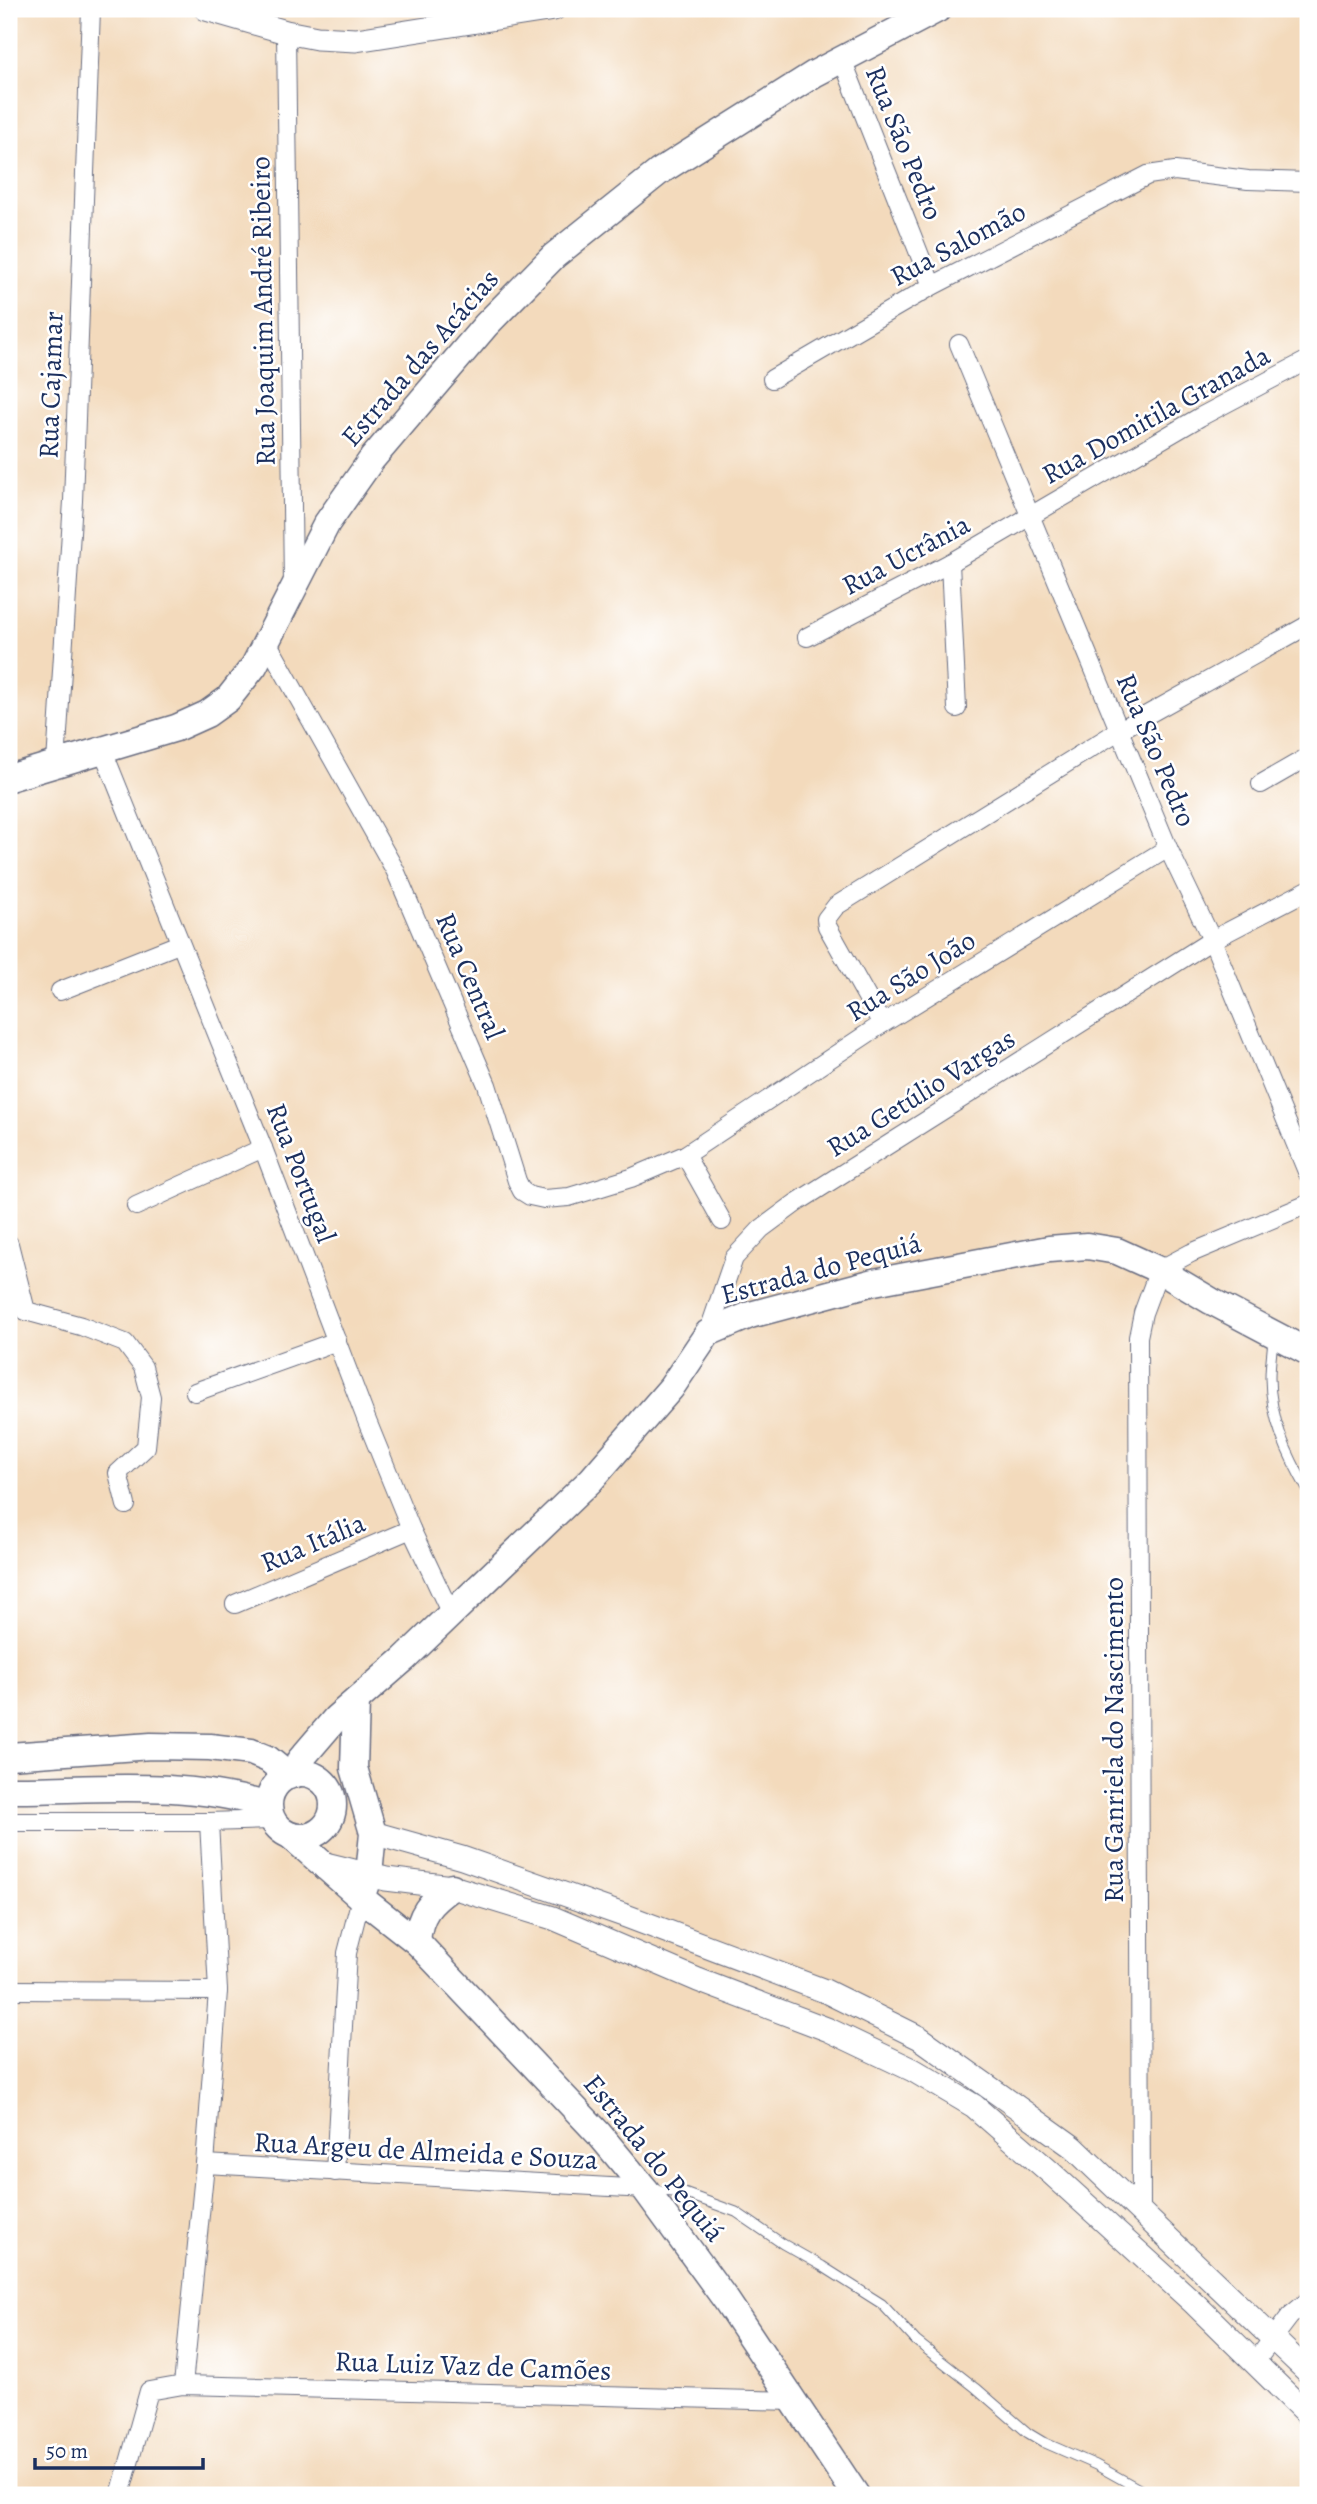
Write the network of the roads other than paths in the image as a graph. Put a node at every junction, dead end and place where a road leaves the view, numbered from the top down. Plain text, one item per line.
1 (91, 9) edge
2 (206, 9) edge
3 (554, 9) edge
4 (938, 9) edge
5 (286, 32) junction
6 (842, 59) junction
7 (1308, 182) edge
8 (932, 286) junction
9 (959, 344) dead end
10 (1308, 360) edge
11 (772, 379) dead end
12 (1029, 516) junction
13 (950, 563) junction
14 (293, 589) junction
15 (1308, 625) edge
16 (807, 637) dead end
17 (266, 640) junction
18 (957, 708) dead end
19 (1120, 730) junction
20 (103, 751) junction
21 (1308, 757) edge
22 (56, 763) junction
23 (9, 778) edge
24 (1261, 784) dead end
25 (1168, 848) junction
26 (1308, 890) edge
27 (1212, 940) junction
28 (179, 944) junction
29 (60, 991) dead end
30 (882, 1024) junction
31 (263, 1148) junction
32 (685, 1155) junction
33 (1308, 1174) edge
34 (1308, 1204) edge
35 (136, 1206) dead end
36 (722, 1221) dead end
37 (9, 1244) edge
38 (1159, 1270) junction
39 (708, 1333) junction
40 (1274, 1334) junction
41 (337, 1341) junction
42 (1308, 1352) edge
43 (195, 1392) dead end
44 (1308, 1491) edge
45 (126, 1505) dead end
46 (411, 1530) junction
47 (235, 1604) dead end
48 (451, 1614) junction
49 (356, 1700) junction
50 (9, 1756) edge
51 (354, 1768) junction
52 (292, 1775) junction
53 (9, 1790) edge
54 (333, 1806) junction
55 (270, 1813) junction
56 (9, 1822) edge
57 (209, 1822) junction
58 (373, 1833) junction
59 (292, 1837) junction
60 (365, 1886) junction
61 (452, 1887) junction
62 (668, 1932) junction
63 (417, 1942) junction
64 (655, 1961) junction
65 (9, 1990) edge
66 (218, 1991) junction
67 (205, 2164) junction
68 (335, 2172) junction
69 (645, 2189) junction
70 (1141, 2213) junction
71 (1308, 2301) edge
72 (1275, 2339) junction
73 (1255, 2362) junction
74 (1308, 2372) edge
75 (183, 2385) junction
76 (795, 2401) junction
77 (1308, 2415) edge
78 (120, 2495) edge
79 (856, 2495) edge
80 (1150, 2495) edge

1 - 22 street, Rua Cajamar
2 - 5 street
3 - 5 street
4 - 6 main road, Estrada das Acácias
5 - 14 street, Rua Joaquim André Ribeiro
6 - 8 street, Rua São Pedro
6 - 14 main road, Estrada das Acácias
7 - 8 street, Rua Salomão
8 - 11 street, Rua Salomão
9 - 12 street, Rua São Pedro
10 - 12 street, Rua Domitila Granada
12 - 13 street, Rua Ucrânia
12 - 19 street, Rua São Pedro
13 - 16 street, Rua Ucrânia
13 - 18 street
14 - 17 main road, Estrada das Acácias
15 - 19 street
17 - 20 main road, Estrada das Acácias
17 - 32 street, Rua Central
19 - 25 street, Rua São Pedro
19 - 30 street
20 - 22 main road, Estrada das Acácias
20 - 28 street, Rua Portugal
21 - 24 street
22 - 23 main road, Estrada das Acácias
25 - 27 street, Rua São Pedro
25 - 30 street, Rua São João
26 - 27 street, Rua Getúlio Vargas
27 - 33 street, Rua São Pedro
27 - 39 street, Rua Getúlio Vargas
28 - 29 street
28 - 31 street, Rua Portugal
30 - 32 street, Rua São João
31 - 35 street
31 - 41 street, Rua Portugal
32 - 36 street
34 - 38 street
37 - 45 street
38 - 39 main road, Estrada do Pequiá
38 - 40 main road, Estrada do Pequiá
38 - 70 street, Rua Ganriela do Nascimento
39 - 48 main road, Estrada do Pequiá
40 - 42 main road, Estrada do Pequiá
40 - 44 lane
41 - 43 street
41 - 46 street, Rua Portugal
46 - 47 street, Rua Itália
46 - 48 street, Rua Portugal
48 - 49 main road, Estrada do Pequiá
49 - 51 main road
49 - 52 main road, Estrada do Pequiá
50 - 52 main road
51 - 54 main road
51 - 58 main road
52 - 54 main road
52 - 55 main road
53 - 55 main road
54 - 58 main road
54 - 59 main road
55 - 57 street
55 - 59 main road
56 - 57 street
57 - 66 street
58 - 60 main road
58 - 62 street
59 - 60 main road, Estrada do Pequiá
60 - 61 street
60 - 63 main road, Estrada do Pequiá
60 - 68 street
61 - 63 main road
61 - 64 street
62 - 64 street
62 - 70 street
63 - 69 main road, Estrada do Pequiá
64 - 73 street
65 - 66 street
66 - 67 street
67 - 68 street, Rua Argeu de Almeida e Souza
67 - 75 street
68 - 69 street, Rua Argeu de Almeida e Souza
69 - 76 main road, Estrada do Pequiá
69 - 80 lane
70 - 72 street
71 - 72 street
72 - 73 street
72 - 74 street
73 - 77 street
75 - 76 street, Rua Luiz Vaz de Camões
75 - 78 street, Rua Luiz Vaz de Camões
76 - 79 main road, Estrada do Pequiá

